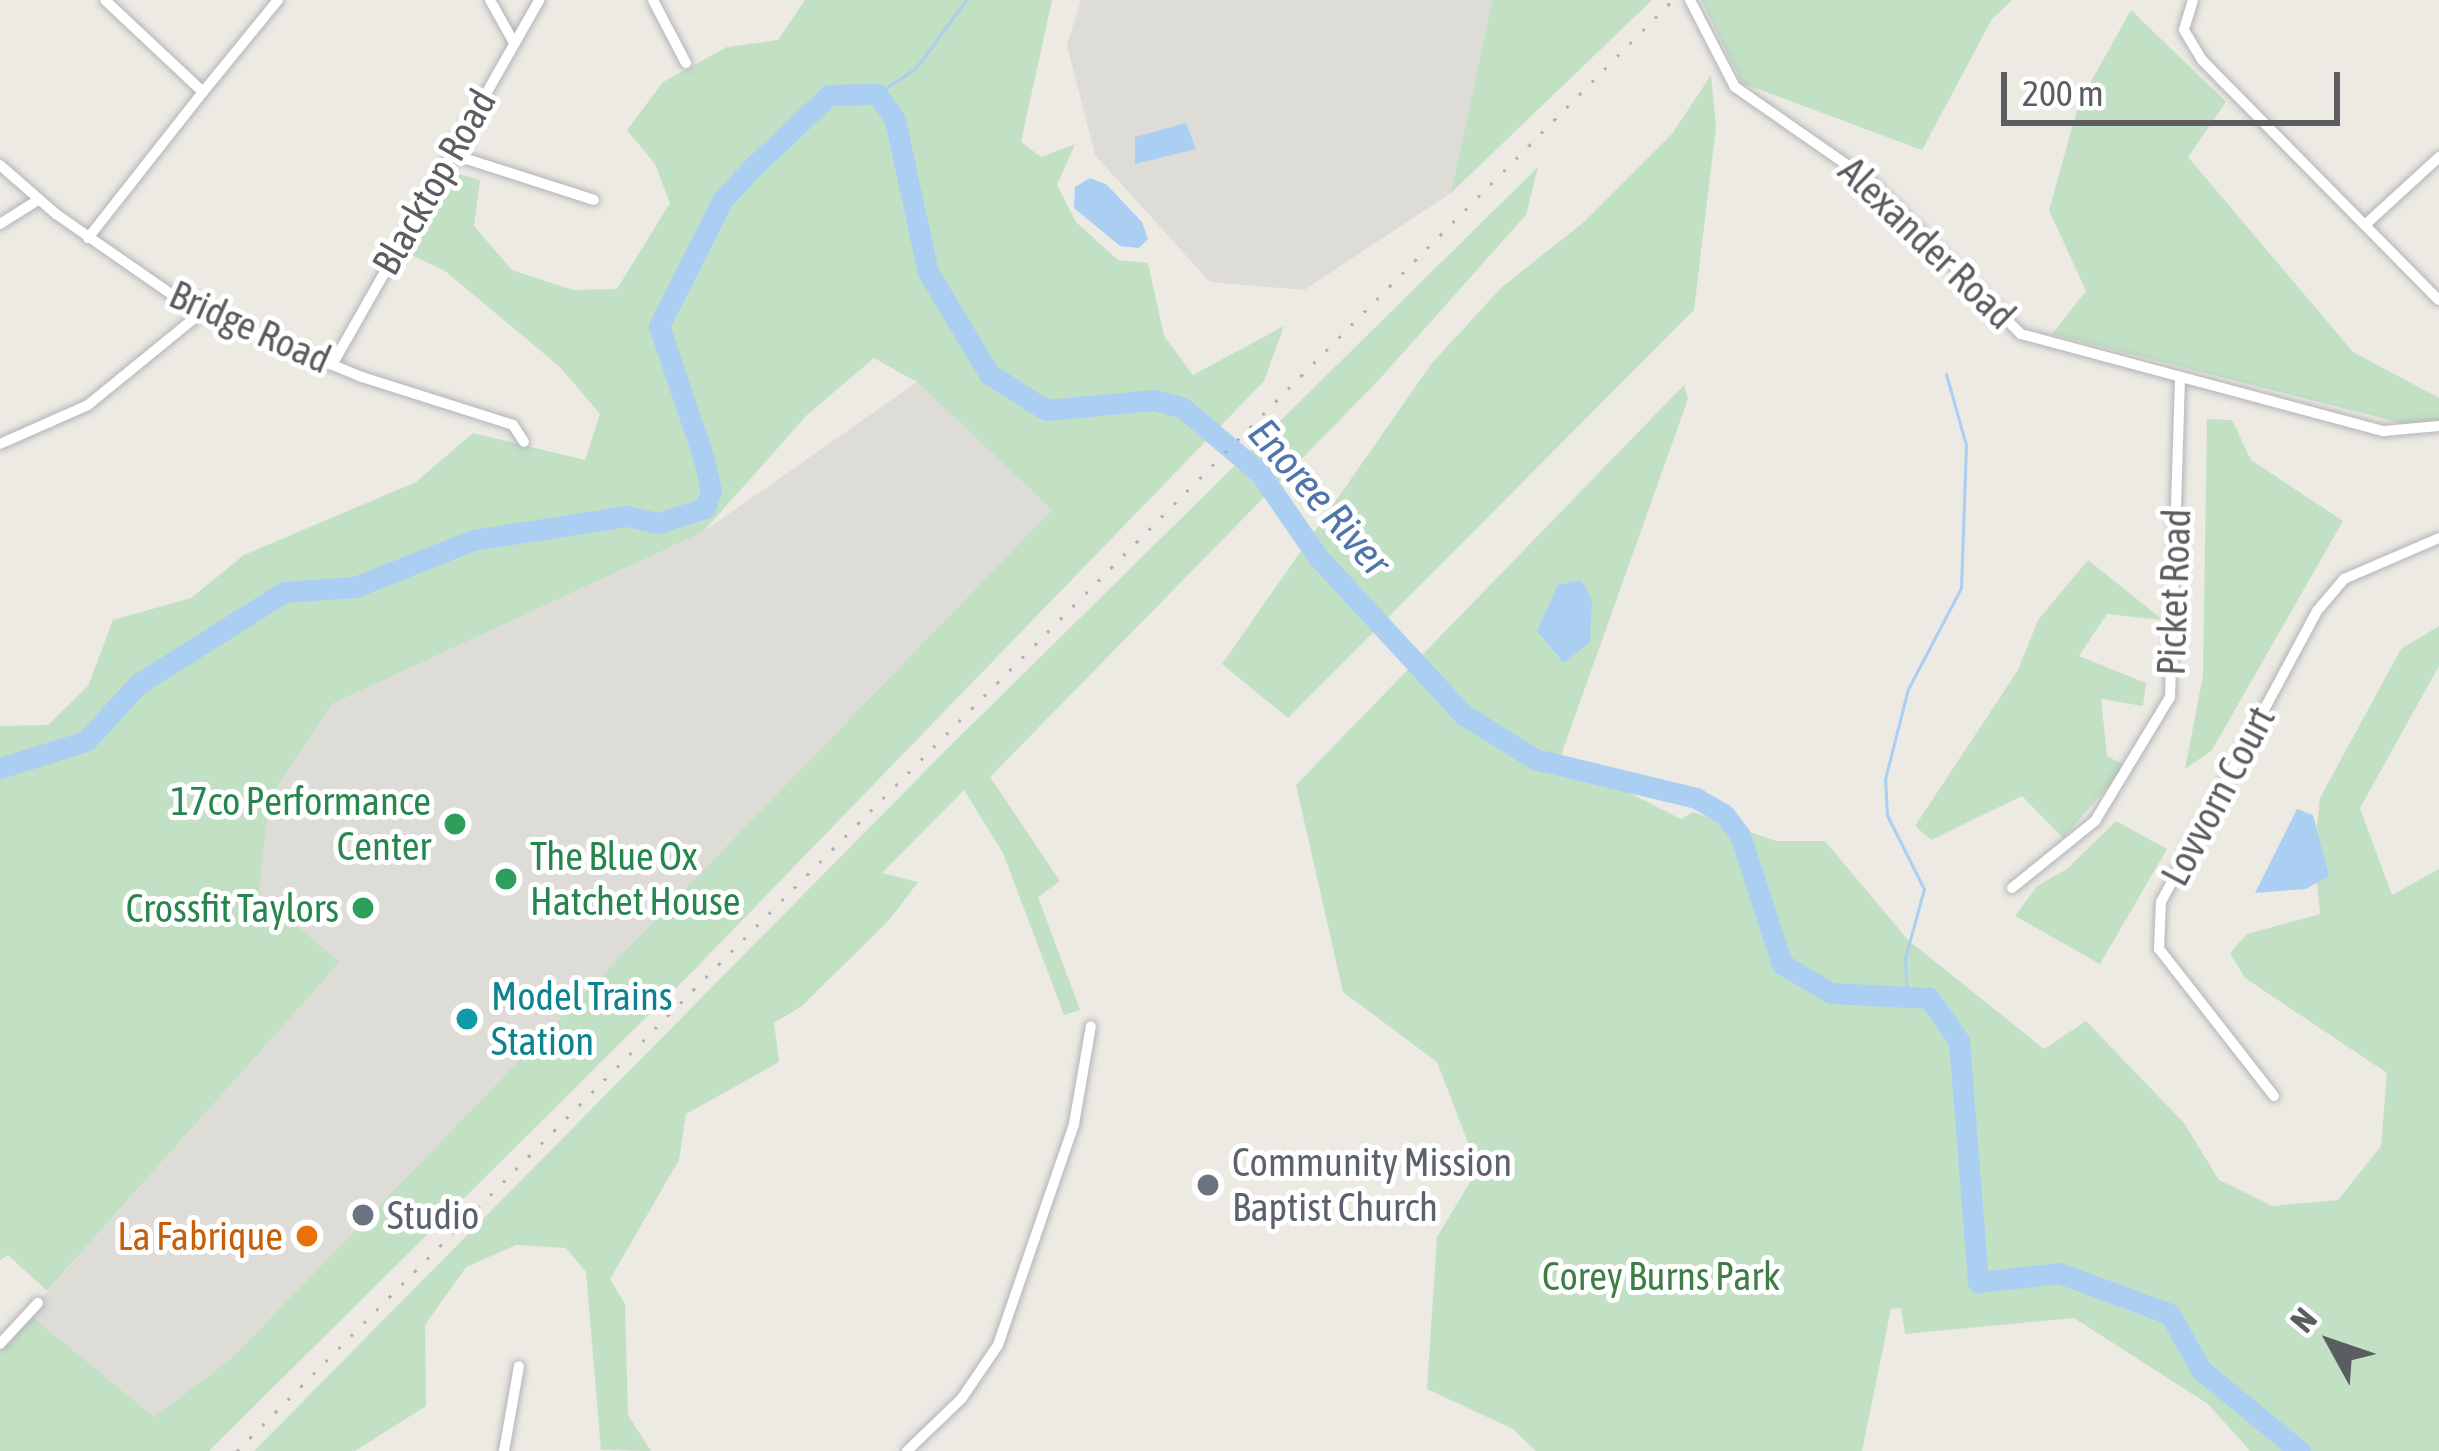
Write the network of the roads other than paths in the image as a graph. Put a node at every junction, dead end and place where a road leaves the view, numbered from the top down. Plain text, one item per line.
1 (105, 0) edge
2 (278, 0) edge
3 (490, 0) edge
4 (539, 0) edge
5 (652, 0) edge
6 (1690, 0) edge
7 (2193, 0) edge
8 (514, 44) junction
9 (686, 63) dead end
10 (203, 92) junction
11 (451, 154) junction
12 (2439, 157) edge
13 (0, 165) edge
14 (38, 200) junction
15 (594, 200) dead end
16 (0, 224) edge
17 (2366, 224) junction
18 (88, 238) junction
19 (2439, 300) edge
20 (202, 312) junction
21 (332, 365) junction
22 (2180, 377) junction
23 (2439, 426) edge
24 (524, 442) dead end
25 (0, 444) edge
26 (2439, 538) edge
27 (2012, 888) dead end
28 (1091, 1026) dead end
29 (2274, 1096) dead end
30 (38, 1303) dead end
31 (0, 1344) edge
32 (519, 1366) dead end
33 (504, 1451) edge
34 (907, 1451) edge

1 - 10 street
2 - 10 street
3 - 8 street
4 - 8 street, Blacktop Road
5 - 9 street
6 - 22 street, Alexander Road
7 - 17 street
8 - 11 street, Blacktop Road
10 - 18 street
11 - 15 street
11 - 21 street, Blacktop Road
12 - 17 street
13 - 14 street, Bridge Road
14 - 16 street
14 - 18 street, Bridge Road
17 - 19 street
18 - 20 street, Bridge Road
20 - 21 street, Bridge Road
20 - 25 street
21 - 24 street, Bridge Road
22 - 23 street, Alexander Road
22 - 27 street, Picket Road
26 - 29 street, Lovvorn Court
28 - 34 street
30 - 31 street
32 - 33 street

